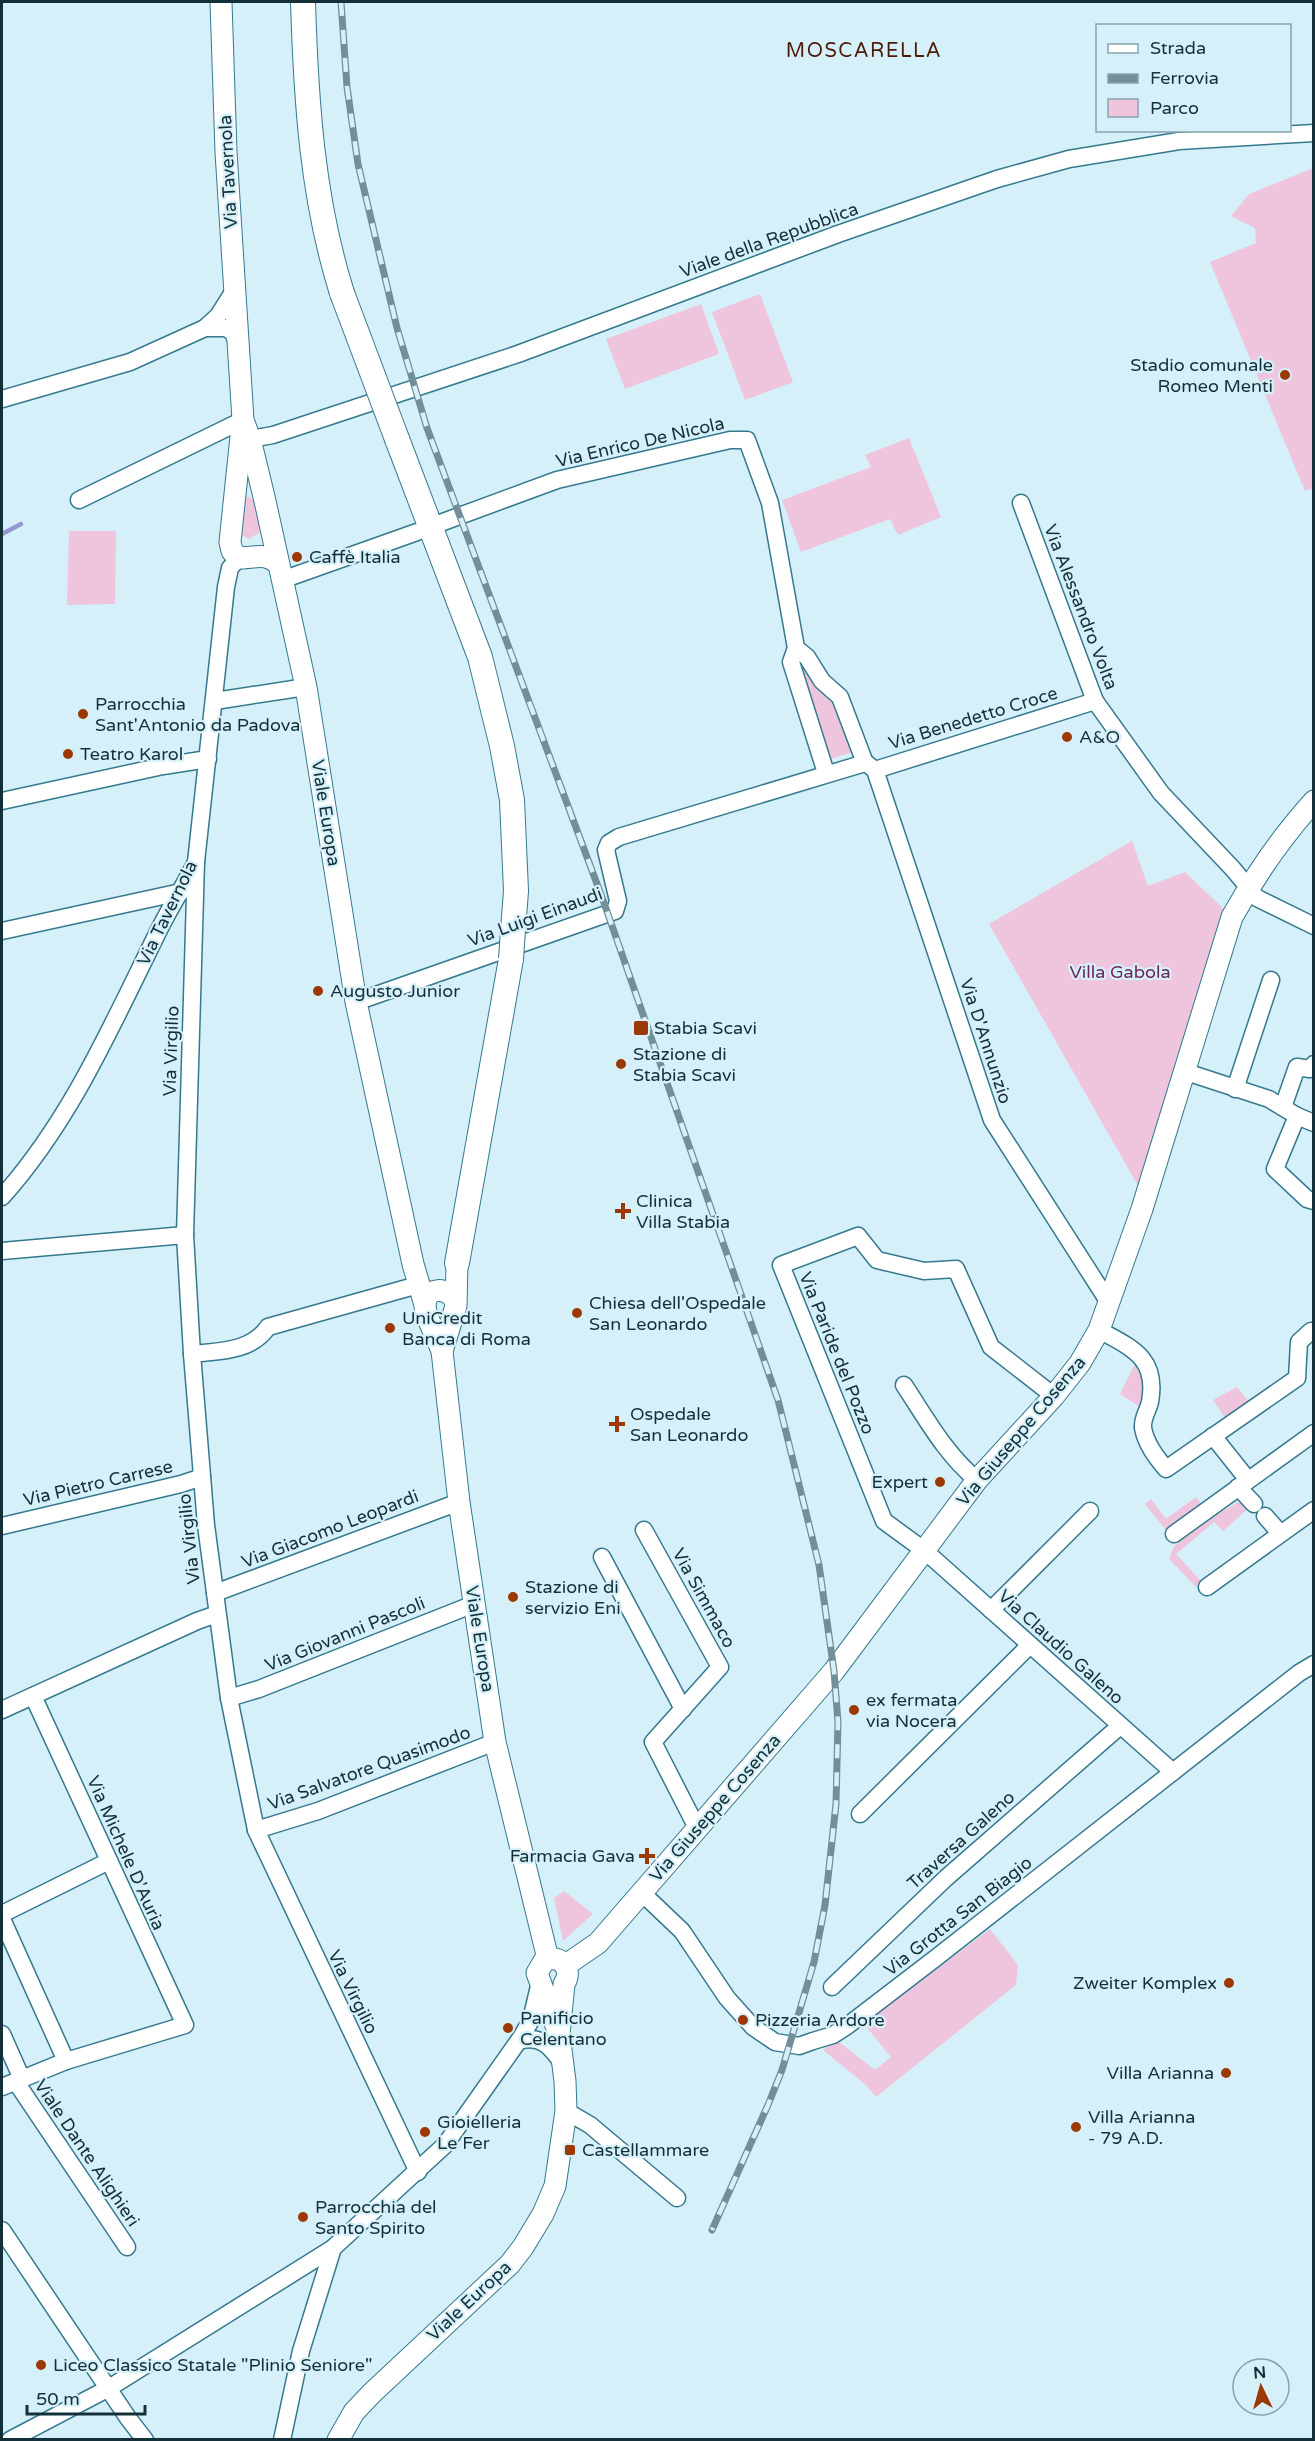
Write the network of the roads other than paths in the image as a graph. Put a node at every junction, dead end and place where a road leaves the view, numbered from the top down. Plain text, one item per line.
1 (221, 2) edge
2 (303, 2) edge
3 (1314, 133) edge
4 (234, 289) junction
5 (205, 328) junction
6 (237, 342) junction
7 (2, 399) edge
8 (246, 429) junction
9 (79, 500) dead end
10 (232, 501) junction
11 (265, 501) junction
12 (1021, 503) dead end
13 (443, 522) dead end
14 (417, 532) dead end
15 (239, 558) junction
16 (275, 560) junction
17 (796, 648) junction
18 (306, 687) junction
19 (215, 700) junction
20 (1095, 701) junction
21 (208, 759) junction
22 (870, 766) junction
23 (826, 773) junction
24 (2, 801) edge
25 (1314, 801) edge
26 (196, 862) junction
27 (1248, 888) junction
28 (181, 892) junction
29 (1314, 926) edge
30 (2, 931) edge
31 (1271, 980) dead end
32 (356, 1002) junction
33 (1314, 1064) edge
34 (1183, 1071) junction
35 (1235, 1089) junction
36 (1290, 1112) junction
37 (1314, 1123) edge
38 (2, 1197) edge
39 (1314, 1201) edge
40 (185, 1235) junction
41 (2, 1251) edge
42 (457, 1263) joint
43 (436, 1300) junction
44 (1108, 1301) junction
45 (1098, 1330) junction
46 (1311, 1330) dead end
47 (192, 1354) junction
48 (904, 1385) dead end
49 (1054, 1396) junction
50 (1314, 1433) edge
51 (1213, 1436) junction
52 (202, 1477) junction
53 (977, 1480) junction
54 (1243, 1483) junction
55 (459, 1502) junction
56 (1314, 1510) edge
57 (1090, 1511) dead end
58 (2, 1526) edge
59 (644, 1530) dead end
60 (1280, 1533) junction
61 (1174, 1534) dead end
62 (924, 1551) junction
63 (602, 1557) dead end
64 (1207, 1587) dead end
65 (215, 1593) junction
66 (474, 1604) junction
67 (991, 1610) junction
68 (218, 1614) junction
69 (1030, 1646) junction
70 (1314, 1664) edge
71 (33, 1696) junction
72 (230, 1698) junction
73 (683, 1709) junction
74 (2, 1710) edge
75 (1120, 1726) junction
76 (495, 1742) junction
77 (1173, 1772) junction
78 (860, 1814) dead end
79 (697, 1828) junction
80 (256, 1830) junction
81 (109, 1861) junction
82 (641, 1892) junction
83 (2, 1917) edge
84 (552, 1975) junction
85 (832, 1987) dead end
86 (2, 2034) edge
87 (519, 2041) junction
88 (66, 2061) junction
89 (563, 2065) junction
90 (13, 2082) edge
91 (566, 2111) junction
92 (418, 2172) junction
93 (677, 2198) dead end
94 (2, 2230) edge
95 (127, 2247) dead end
96 (333, 2248) junction
97 (109, 2388) junction
98 (10, 2439) edge
99 (145, 2439) edge
100 (282, 2439) edge
101 (338, 2439) edge

1 - 4 main road, Via Tavernola
2 - 42 highway, bridge
3 - 8 street, Viale della Repubblica
4 - 5 street
4 - 6 main road, Via Tavernola
5 - 6 street
5 - 7 street
6 - 8 main road, Viale Europa
8 - 9 street
8 - 10 main road
8 - 11 main road, Viale Europa
10 - 11 main road
10 - 15 main road
11 - 16 main road, Viale Europa
12 - 20 street, Via Alessandro Volta
13 - 17 street, Via Enrico De Nicola
14 - 16 street
15 - 16 main road
15 - 19 street, Via Tavernola
16 - 18 main road, Viale Europa
17 - 22 street
17 - 23 street, Via Enrico De Nicola
18 - 19 street
18 - 32 main road, Viale Europa
19 - 21 street, Via Tavernola
20 - 22 street, Via Benedetto Croce
20 - 27 street, Via Alessandro Volta
21 - 24 street
21 - 26 street, Via Tavernola
22 - 23 street, Via Benedetto Croce
22 - 44 street, Via D'Annunzio
23 - 32 street, Via Luigi Einaudi
25 - 27 main road, Via Giuseppe Cosenza
26 - 28 street, Via Tavernola
26 - 40 street, Via Virgilio
27 - 29 street, Via Alessandro Volta
27 - 34 main road, Via Giuseppe Cosenza
28 - 30 street
28 - 38 street, Via Tavernola
31 - 35 street
32 - 43 main road, Viale Europa
33 - 36 street
34 - 35 street
34 - 44 main road, Via Giuseppe Cosenza
35 - 36 street
36 - 37 street
36 - 39 street
40 - 41 street
40 - 47 street, Via Virgilio
42 - 43 main road
43 - 47 street
43 - 55 main road, Viale Europa
44 - 45 main road, Via Giuseppe Cosenza
45 - 49 main road, Via Giuseppe Cosenza
45 - 51 street
46 - 51 street
47 - 52 street, Via Virgilio
48 - 53 street
49 - 53 main road, Via Giuseppe Cosenza
49 - 62 street, Via Paride del Pozzo
50 - 54 street
51 - 54 street
52 - 58 street, Via Pietro Carrese
52 - 65 street, Via Virgilio
53 - 62 main road, Via Giuseppe Cosenza
54 - 60 street
54 - 61 street
55 - 65 street, Via Giacomo Leopardi
55 - 66 main road, Viale Europa
56 - 60 street
57 - 67 street
59 - 73 street, Via Simmaco
60 - 64 street
62 - 67 street, Via Claudio Galeno
62 - 79 main road, Via Giuseppe Cosenza
63 - 73 street
65 - 68 street, Via Virgilio
66 - 72 street, Via Giovanni Pascoli
66 - 76 main road, Viale Europa
67 - 69 street, Via Claudio Galeno
68 - 71 street
68 - 72 street, Via Virgilio
69 - 75 street, Via Claudio Galeno
69 - 78 street
70 - 77 street, Via Grotta San Biagio
71 - 74 street
71 - 81 street, Via Michele D'Auria
72 - 80 street, Via Virgilio
73 - 79 street, Via Simmaco
75 - 77 street, Via Claudio Galeno
75 - 85 street, Traversa Galeno
76 - 80 street, Via Salvatore Quasimodo
76 - 84 main road, Viale Europa
77 - 82 street, Via Grotta San Biagio
79 - 82 main road, Via Giuseppe Cosenza
80 - 92 street, Via Virgilio
81 - 83 street
81 - 88 street, Via Michele D'Auria
82 - 84 main road, Via Giuseppe Cosenza
83 - 88 street
84 - 87 street
84 - 89 main road, Viale Europa
86 - 90 street, Viale Dante Alighieri
87 - 89 street
87 - 92 street
88 - 90 street
89 - 91 main road, Viale Europa
90 - 95 street, Viale Dante Alighieri
91 - 93 street
91 - 101 main road, Viale Europa
92 - 96 street
94 - 97 street
96 - 97 street
96 - 100 street
97 - 98 street
97 - 99 street

